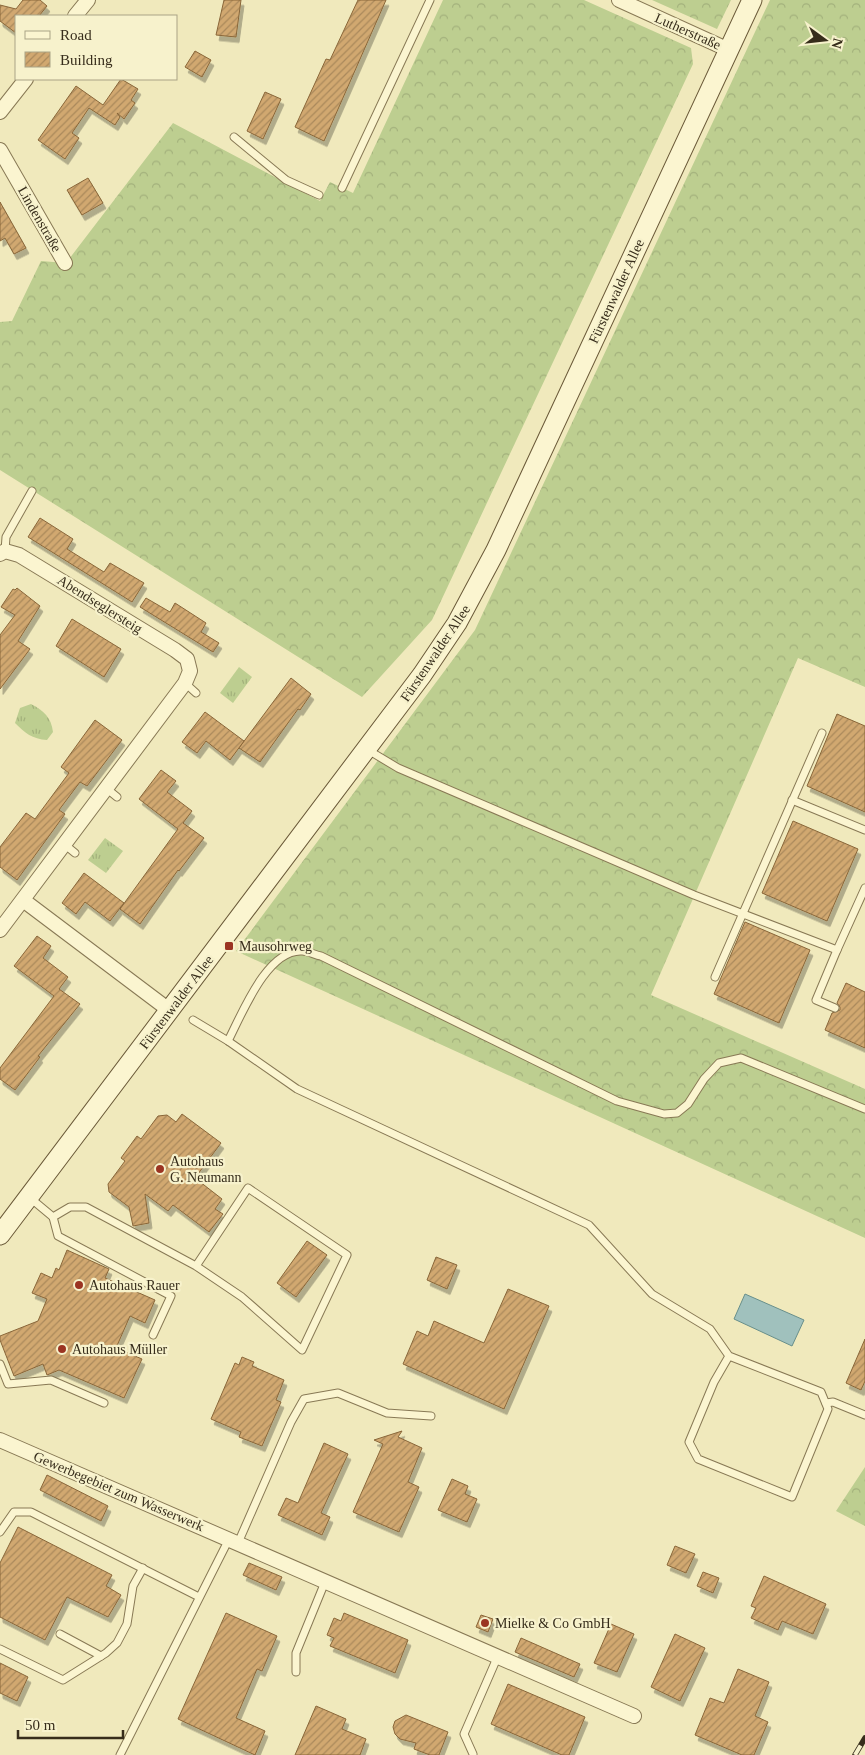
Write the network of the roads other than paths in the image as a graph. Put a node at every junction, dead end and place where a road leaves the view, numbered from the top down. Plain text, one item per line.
1 (88, 0) edge
2 (430, 0) edge
3 (619, 0) edge
4 (752, 0) edge
5 (76, 15) edge
6 (729, 50) junction
7 (25, 80) edge
8 (0, 112) edge
9 (234, 137) dead end
10 (0, 150) edge
11 (342, 188) dead end
12 (319, 195) dead end
13 (66, 263) dead end
14 (32, 491) dead end
15 (2, 552) edge
16 (187, 677) junction
17 (196, 693) dead end
18 (822, 733) dead end
19 (368, 750) junction
20 (106, 788) junction
21 (118, 797) dead end
22 (792, 800) junction
23 (865, 830) edge
24 (64, 844) junction
25 (75, 853) dead end
26 (864, 890) edge
27 (23, 900) junction
28 (741, 913) junction
29 (0, 930) edge
30 (838, 950) junction
31 (715, 977) dead end
32 (835, 1008) dead end
33 (169, 1010) junction
34 (193, 1020) dead end
35 (228, 1041) junction
36 (865, 1109) edge
37 (28, 1197) junction
38 (53, 1217) junction
39 (0, 1234) edge
40 (196, 1266) junction
41 (153, 1335) dead end
42 (729, 1356) junction
43 (0, 1364) edge
44 (104, 1403) dead end
45 (826, 1403) junction
46 (865, 1415) edge
47 (432, 1416) dead end
48 (0, 1440) edge
49 (0, 1532) edge
50 (233, 1541) junction
51 (143, 1568) junction
52 (325, 1582) junction
53 (200, 1597) junction
54 (60, 1634) dead end
55 (0, 1649) edge
56 (101, 1656) junction
57 (497, 1658) junction
58 (296, 1672) dead end
59 (634, 1716) dead end
60 (473, 1754) edge
61 (120, 1755) edge

1 - 5 street
2 - 11 lane
3 - 6 street, Lutherstraße
4 - 6 main road, Fürstenwalder Allee
6 - 19 main road, Fürstenwalder Allee
7 - 8 street
9 - 12 lane
10 - 13 street, Lindenstraße
14 - 15 lane
15 - 16 street, Abendseglersteig
16 - 17 lane
16 - 20 street
18 - 22 lane
19 - 28 lane
19 - 33 main road, Fürstenwalder Allee
20 - 21 lane
20 - 24 street
22 - 23 lane
22 - 28 lane
24 - 25 lane
24 - 27 street
26 - 30 lane
27 - 29 street
27 - 33 street
28 - 30 lane
28 - 31 lane
30 - 32 lane
33 - 37 main road, Fürstenwalder Allee
34 - 35 lane
35 - 36 lane
35 - 42 lane
37 - 38 lane
37 - 39 main road, Fürstenwalder Allee
38 - 40 lane
38 - 41 lane
40 - 40 lane
42 - 45 lane
42 - 45 lane
43 - 44 lane
45 - 46 lane
47 - 50 lane
48 - 50 street, Gewerbegebiet zum Wasserwerk
49 - 51 lane
50 - 52 street, Gewerbegebiet zum Wasserwerk
50 - 53 lane
51 - 53 lane
51 - 56 lane
52 - 57 street, Gewerbegebiet zum Wasserwerk
52 - 58 lane
53 - 61 lane
54 - 56 lane
55 - 56 lane
57 - 59 street, Gewerbegebiet zum Wasserwerk
57 - 60 lane

